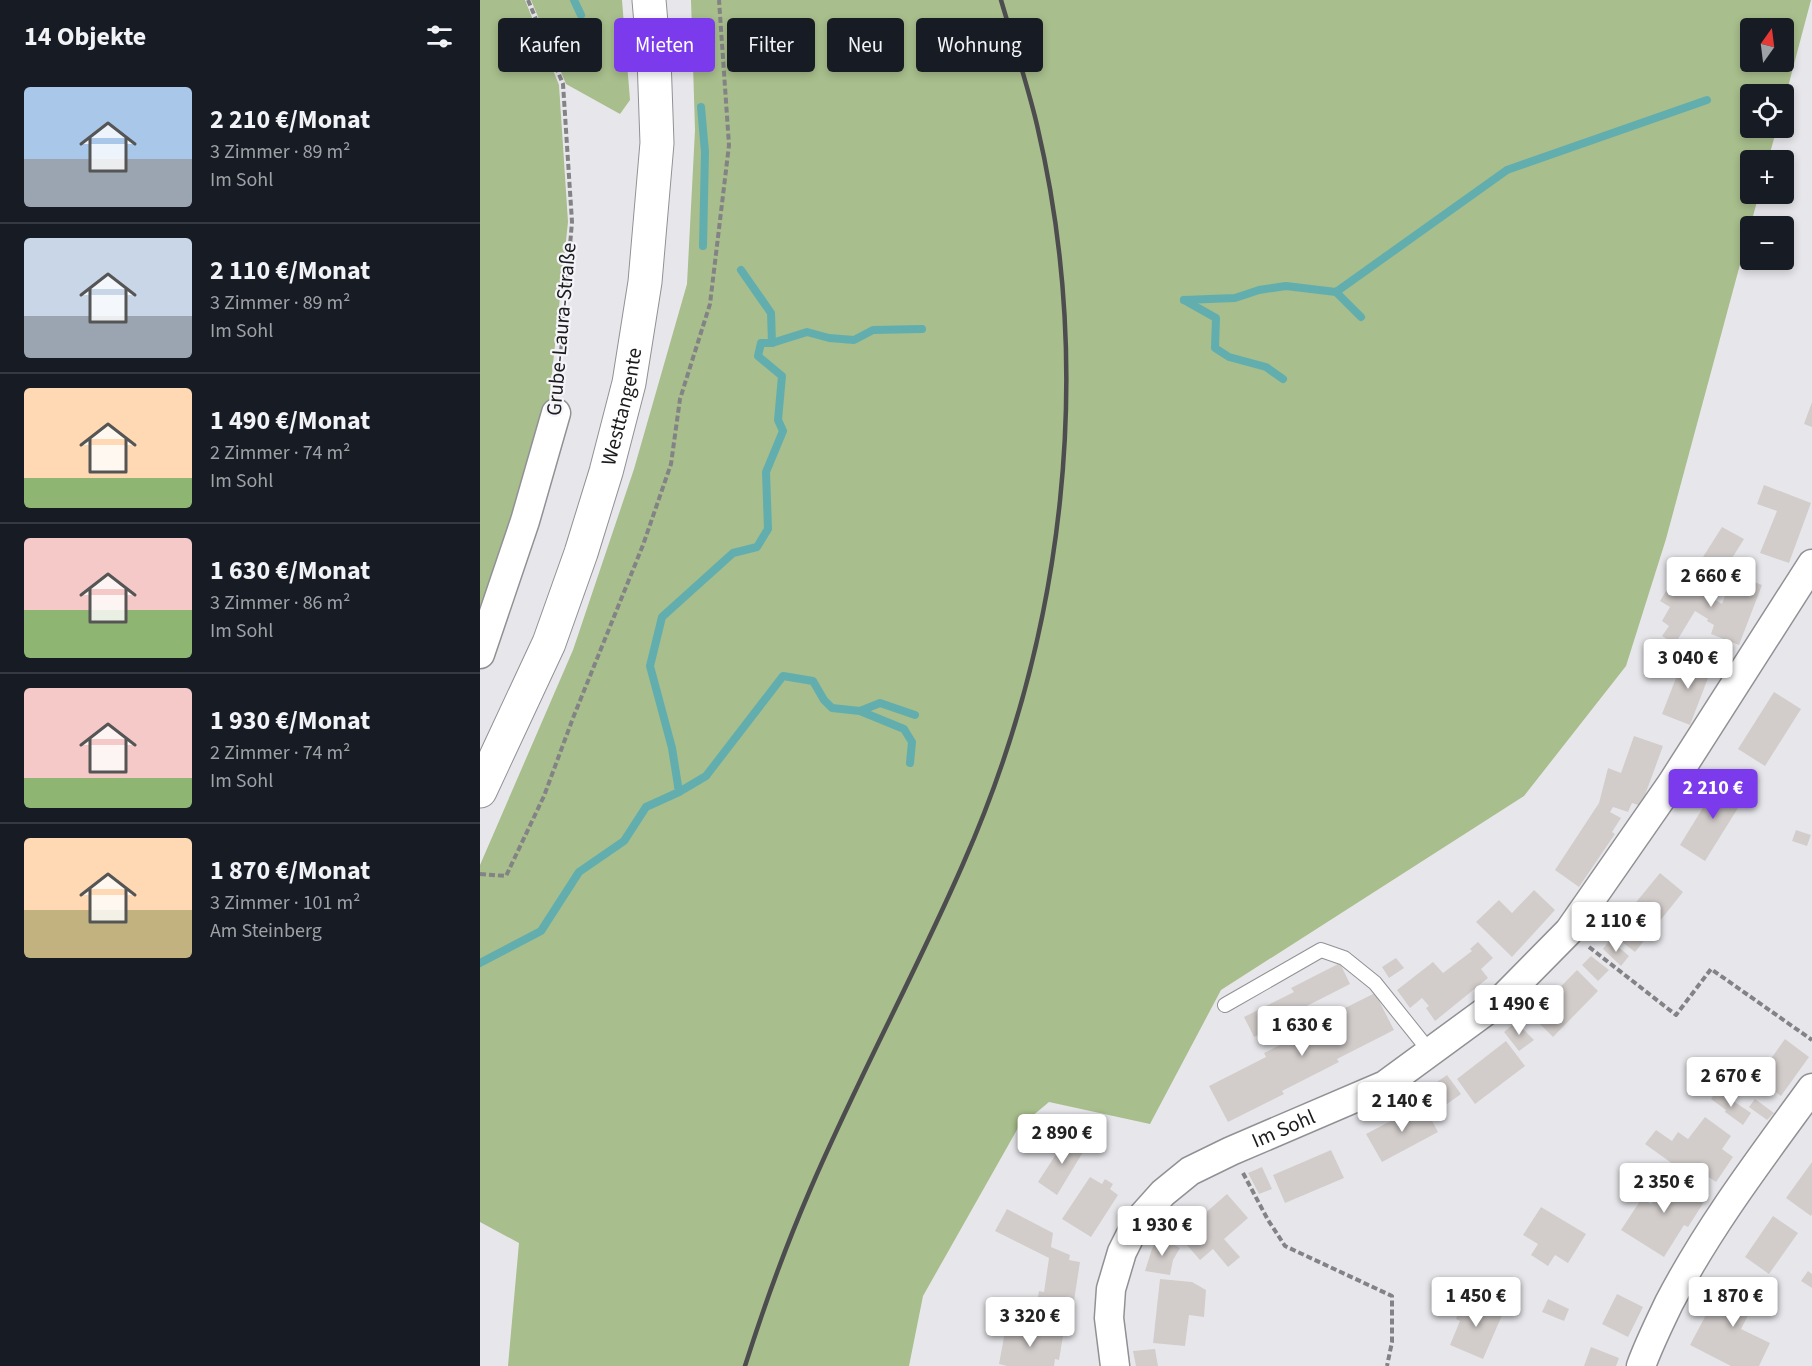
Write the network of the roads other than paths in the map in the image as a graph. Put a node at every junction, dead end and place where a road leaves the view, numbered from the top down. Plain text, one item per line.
1 (649, 0) edge
2 (556, 412) road end
3 (1812, 564) edge
4 (480, 654) edge
5 (480, 791) edge
6 (1225, 1005) dead end
7 (1427, 1055) junction
8 (1812, 1088) edge
9 (1115, 1366) edge
10 (1641, 1366) edge

1 - 5 main road, Westtangente
2 - 4 street, Grube-Laura-Straße
3 - 7 street, Im Sohl
6 - 7 lane
7 - 9 street, Im Sohl
8 - 10 street

